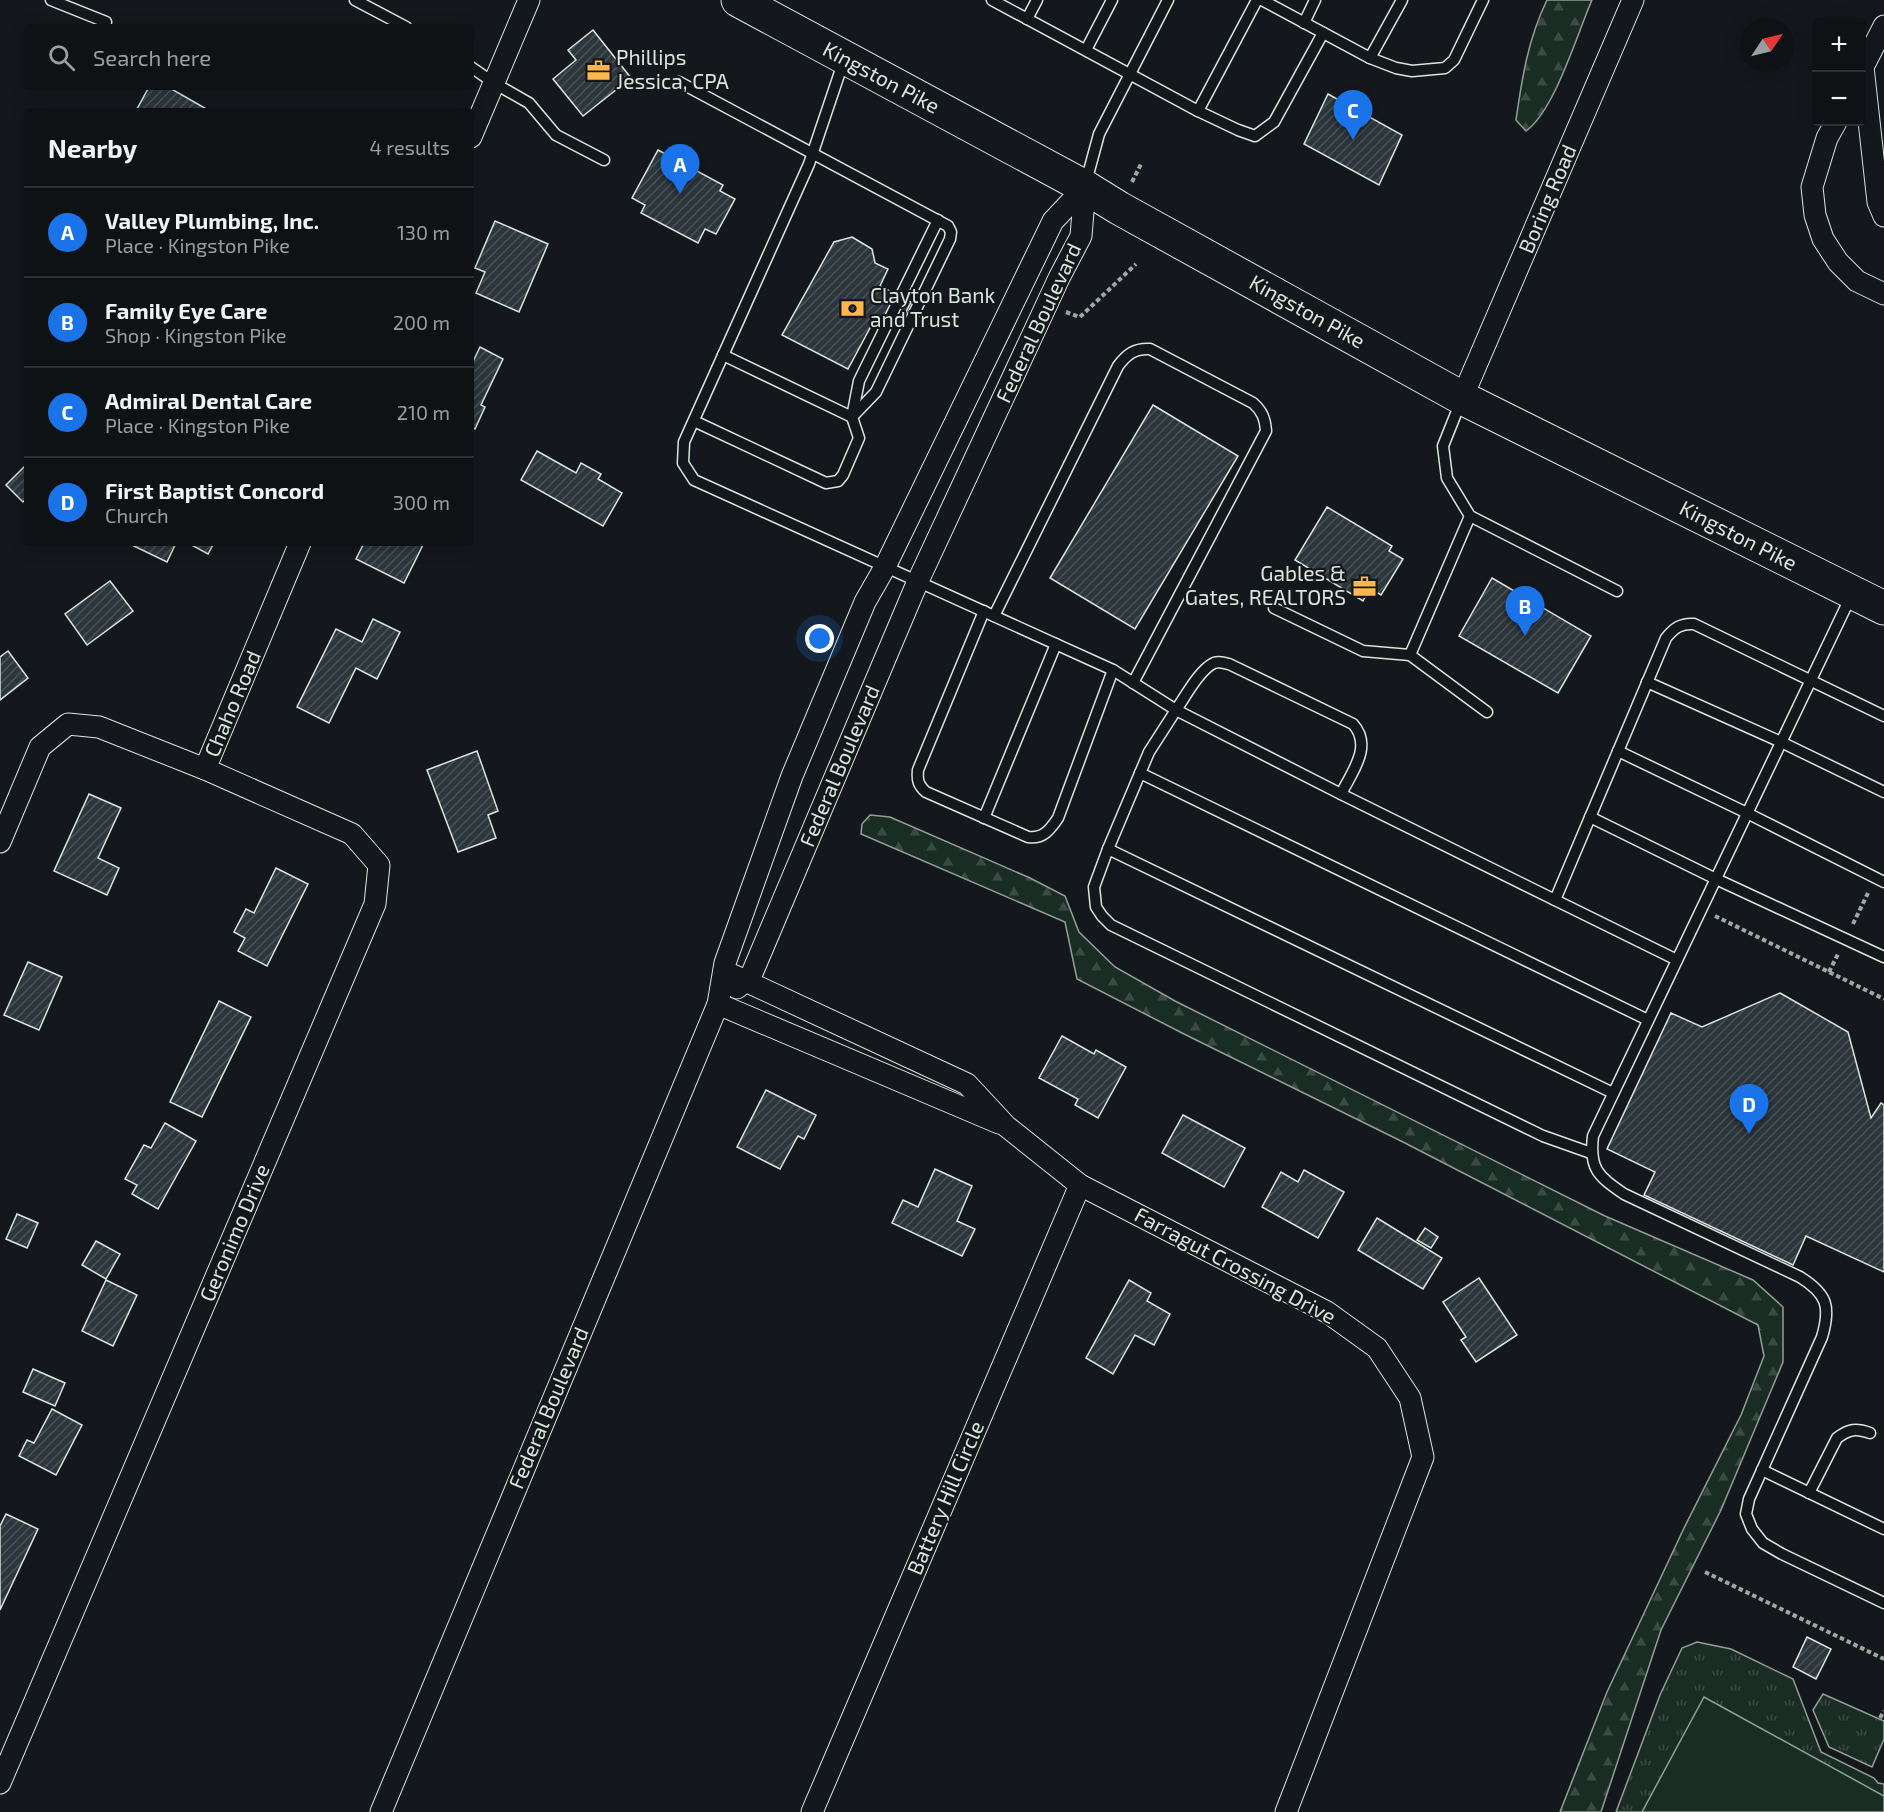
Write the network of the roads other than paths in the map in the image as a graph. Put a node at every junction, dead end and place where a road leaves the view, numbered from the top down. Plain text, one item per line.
1 (51, 0) edge
2 (355, 0) edge
3 (529, 0) edge
4 (738, 0) edge
5 (992, 0) edge
6 (1037, 0) edge
7 (1112, 0) edge
8 (1168, 0) edge
9 (1257, 0) edge
10 (1262, 0) edge
11 (1315, 0) edge
12 (1402, 0) edge
13 (1484, 0) edge
14 (1633, 0) edge
15 (1027, 19) junction
16 (106, 22) dead end
17 (1304, 22) junction
18 (400, 24) edge
19 (1884, 26) edge
20 (1323, 33) junction
21 (1086, 50) junction
22 (844, 58) junction
23 (1370, 58) junction
24 (1866, 60) edge
25 (474, 69) edge
26 (1862, 72) edge
27 (1130, 74) junction
28 (679, 82) dead end
29 (494, 83) junction
30 (1198, 111) junction
31 (1834, 126) edge
32 (474, 130) edge
33 (813, 152) junction
34 (604, 160) dead end
35 (1085, 187) junction
36 (1884, 216) edge
37 (943, 223) junction
38 (1884, 294) edge
39 (723, 355) junction
40 (1462, 398) junction
41 (852, 417) junction
42 (694, 421) junction
43 (1470, 516) junction
44 (299, 546) edge
45 (885, 567) junction
46 (918, 581) junction
47 (1617, 591) dead end
48 (1852, 593) junction
49 (1274, 608) dead end
50 (1884, 608) edge
51 (989, 614) junction
52 (1056, 644) junction
53 (1410, 655) junction
54 (1113, 670) junction
55 (1811, 681) junction
56 (1647, 682) junction
57 (1133, 683) junction
58 (1176, 710) junction
59 (1487, 712) dead end
60 (1884, 716) edge
61 (1781, 742) junction
62 (1618, 751) junction
63 (205, 769) junction
64 (1140, 773) junction
65 (1884, 792) edge
66 (1341, 794) junction
67 (1747, 813) junction
68 (1590, 817) junction
69 (984, 818) junction
70 (0, 842) edge
71 (1108, 849) junction
72 (1716, 879) junction
73 (1880, 879) edge
74 (1555, 900) junction
75 (1884, 957) edge
76 (1677, 960) junction
77 (724, 971) junction
78 (746, 981) junction
79 (717, 1004) junction
80 (1648, 1020) junction
81 (836, 1023) junction
82 (826, 1049) junction
83 (1613, 1093) junction
84 (1005, 1126) junction
85 (1591, 1153) junction
86 (1080, 1185) junction
87 (1870, 1433) dead end
88 (1762, 1470) junction
89 (1809, 1493) junction
90 (1884, 1529) edge
91 (1884, 1603) edge
92 (0, 1784) edge
93 (381, 1812) edge
94 (812, 1812) edge
95 (1286, 1812) edge

1 - 16 lane
2 - 18 lane
3 - 29 street
4 - 22 main road, Kingston Pike
5 - 15 lane
6 - 15 lane
7 - 21 lane
8 - 27 lane
9 - 30 lane
10 - 17 lane
11 - 17 lane
12 - 23 lane
13 - 23 lane
14 - 40 street, Boring Road
15 - 21 lane
17 - 20 lane
19 - 24 street
20 - 23 lane
20 - 30 lane
21 - 27 lane
22 - 33 lane
22 - 35 main road, Kingston Pike
25 - 29 lane
26 - 36 street
27 - 30 lane
27 - 35 lane
28 - 33 lane
29 - 32 street
29 - 34 lane
31 - 38 street
33 - 37 lane
33 - 39 lane
35 - 40 main road, Kingston Pike
35 - 45 street, Federal Boulevard
35 - 46 street, Federal Boulevard
37 - 41 lane
37 - 41 lane
39 - 41 lane
39 - 42 lane
40 - 43 lane
40 - 48 main road, Kingston Pike
41 - 42 lane
42 - 45 lane
43 - 47 lane
43 - 53 lane
44 - 63 street, Chaho Road
45 - 46 lane
45 - 77 street, Federal Boulevard
46 - 51 lane
46 - 78 street, Federal Boulevard
48 - 50 main road, Kingston Pike
48 - 55 lane
49 - 53 lane
51 - 52 lane
51 - 57 lane
51 - 69 lane
52 - 54 lane
52 - 69 lane
53 - 59 lane
54 - 57 lane
54 - 69 lane
55 - 56 lane
55 - 60 lane
55 - 61 lane
56 - 61 lane
56 - 62 lane
57 - 58 lane
58 - 64 lane
58 - 66 lane
58 - 66 lane
61 - 65 lane
61 - 67 lane
62 - 67 lane
62 - 68 lane
63 - 70 street, Chaho Road
63 - 92 street, Geronimo Drive
64 - 71 lane
64 - 80 lane
66 - 74 lane
67 - 72 lane
67 - 73 lane
68 - 72 lane
68 - 74 lane
71 - 83 lane
71 - 85 lane
72 - 75 lane
72 - 76 lane
74 - 76 lane
76 - 80 lane
77 - 78 street, Farragut Crossing Drive
77 - 79 street, Federal Boulevard
78 - 79 street, Federal Boulevard
78 - 81 street, Farragut Crossing Drive
79 - 82 street, Farragut Crossing Drive
79 - 93 street, Federal Boulevard
80 - 83 lane
81 - 82 street
81 - 84 street, Farragut Crossing Drive
82 - 84 street, Farragut Crossing Drive
83 - 85 lane
84 - 86 street, Farragut Crossing Drive
85 - 88 lane
86 - 94 street, Battery Hill Circle
86 - 95 street, Farragut Crossing Drive
87 - 89 lane
88 - 89 lane
88 - 91 lane
89 - 90 lane

